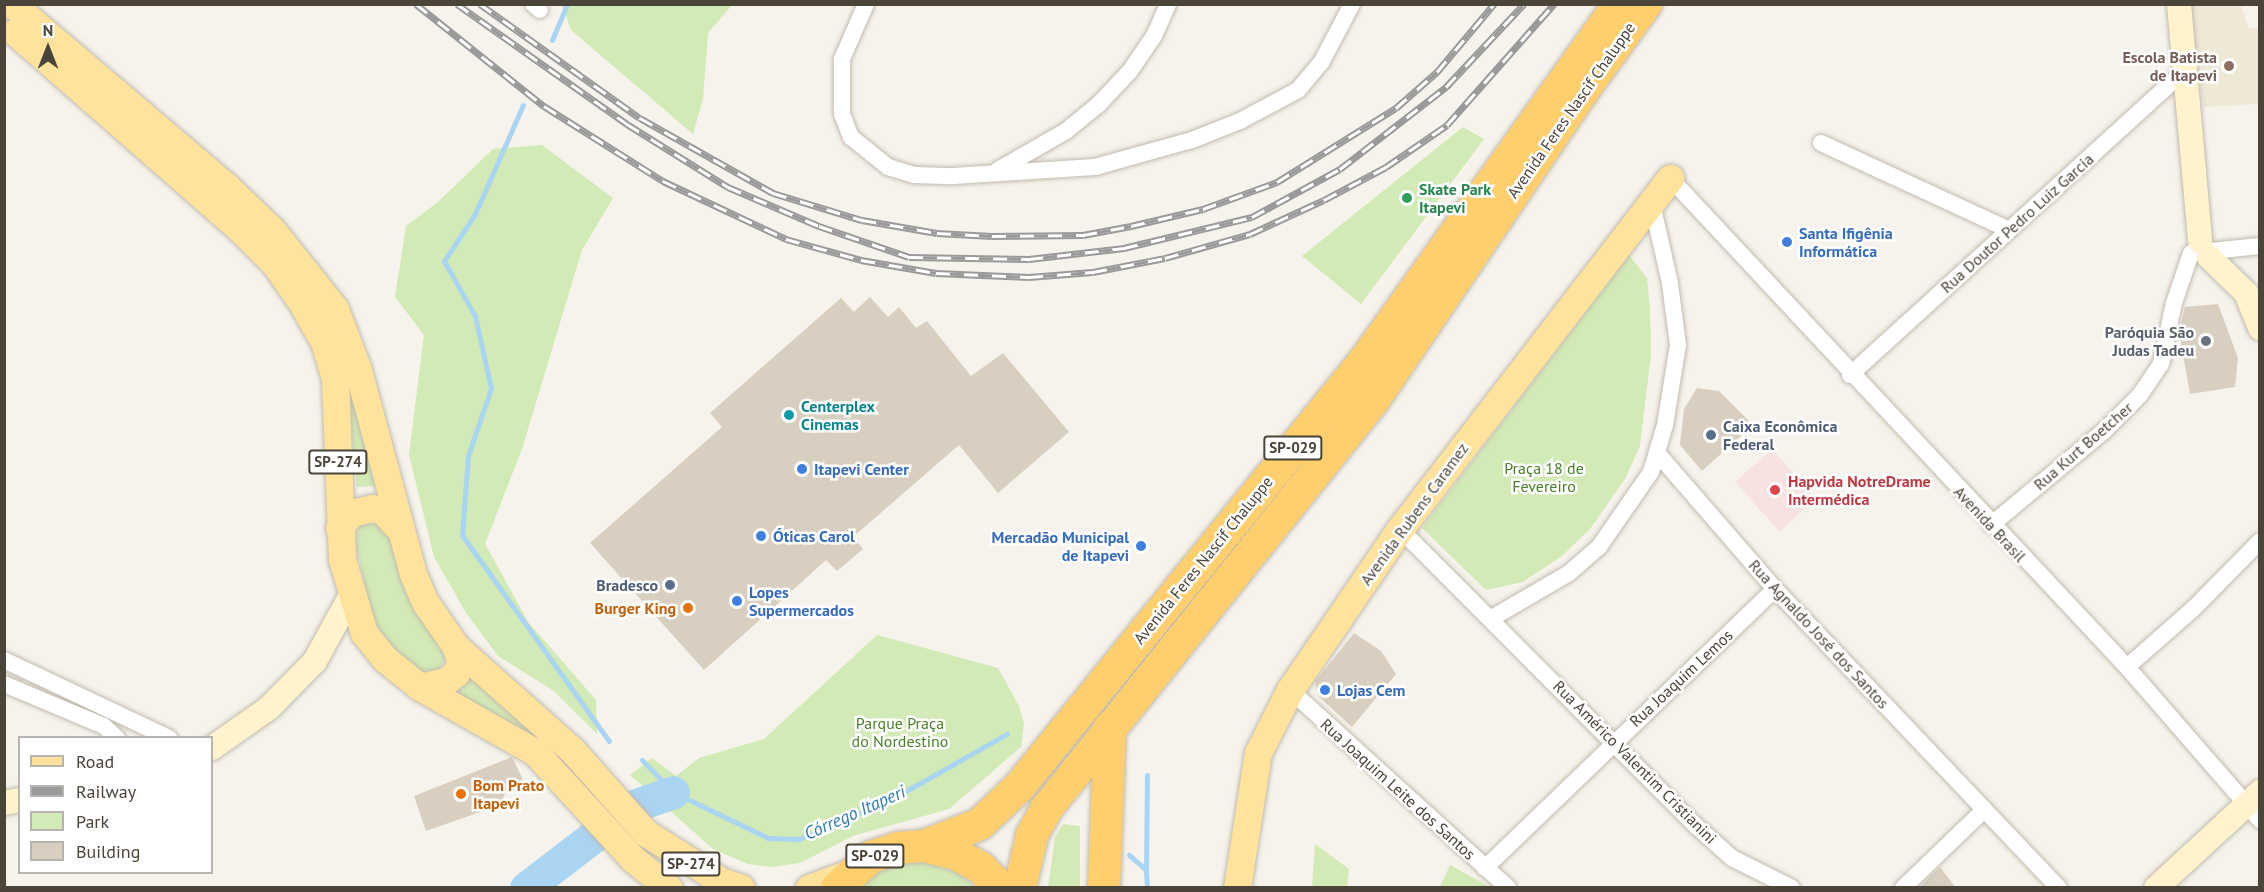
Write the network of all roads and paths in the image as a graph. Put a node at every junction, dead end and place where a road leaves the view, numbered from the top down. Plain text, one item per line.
1 (12, 4) edge
2 (866, 4) edge
3 (1168, 4) edge
4 (1352, 4) edge
5 (1619, 4) edge
6 (1646, 4) edge
7 (2179, 4) edge
8 (4, 23) edge
9 (2184, 71) junction
10 (1821, 143) dead end
11 (995, 172) junction
12 (1670, 178) joint
13 (1652, 204) junction
14 (2009, 230) junction
15 (2259, 246) edge
16 (2203, 251) junction
17 (2259, 328) edge
18 (1851, 375) junction
19 (1658, 454) junction
20 (1990, 525) junction
21 (339, 528) junction
22 (1400, 529) junction
23 (402, 532) junction
24 (2259, 541) edge
25 (1775, 589) junction
26 (350, 597) junction
27 (1492, 618) junction
28 (456, 647) junction
29 (4, 660) edge
30 (2127, 667) junction
31 (4, 684) edge
32 (420, 687) junction
33 (1290, 690) junction
34 (1110, 727) junction
35 (115, 736) edge
36 (165, 736) edge
37 (1614, 740) junction
38 (213, 747) edge
39 (2255, 806) edge
40 (1984, 810) junction
41 (924, 846) junction
42 (1485, 868) junction
43 (842, 881) edge
44 (669, 888) edge
45 (741, 888) edge
46 (809, 888) edge
47 (1000, 888) edge
48 (1020, 888) edge
49 (1104, 888) edge
50 (1237, 888) edge
51 (1508, 888) edge
52 (1792, 888) edge
53 (1903, 888) edge
54 (2059, 888) edge
55 (2156, 888) edge

1 - 23 main road, SP-274
2 - 11 street
3 - 11 street
4 - 11 street
5 - 41 highway, Avenida Feres Nascif Chaluppe / SP-029
6 - 34 highway, Avenida Feres Nascif Chaluppe / SP-029
7 - 9 street
8 - 21 main road, SP-274
9 - 14 street, Rua Doutor Pedro Luiz Garcia
9 - 16 street
10 - 14 street
12 - 13 main road, Avenida Rubens Caramez
12 - 18 street, Avenida Brasil
13 - 19 street
13 - 22 main road, Avenida Rubens Caramez
14 - 18 street, Rua Doutor Pedro Luiz Garcia
15 - 16 street
16 - 17 street
16 - 20 street, Rua Kurt Boetcher
18 - 20 street, Avenida Brasil
19 - 25 street, Rua Agnaldo José dos Santos
19 - 27 street
20 - 30 street, Avenida Brasil
21 - 23 main road
21 - 26 main road, SP-274
22 - 27 street
22 - 33 main road, Avenida Rubens Caramez
23 - 28 main road, SP-274
24 - 30 street
25 - 37 street, Rua Joaquim Lemos
25 - 40 street, Rua Agnaldo José dos Santos
26 - 32 main road, SP-274
26 - 38 street
27 - 37 street, Rua Américo Valentim Cristianini
28 - 32 main road
28 - 45 main road, SP-274
29 - 36 street
30 - 39 street, Avenida Brasil
31 - 35 street
32 - 44 main road, SP-274
33 - 42 street, Rua Joaquim Leite dos Santos
33 - 50 main road, Avenida Rubens Caramez
34 - 48 highway, Avenida Feres Nascif Chaluppe / SP-029
34 - 49 highway
37 - 42 street, Rua Joaquim Lemos
37 - 52 street, Rua Américo Valentim Cristianini
39 - 55 street
40 - 53 street
40 - 54 street, Rua Agnaldo José dos Santos
41 - 43 highway, SP-029
41 - 47 highway, SP-029
42 - 51 street, Rua Joaquim Leite dos Santos
43 - 46 main road

